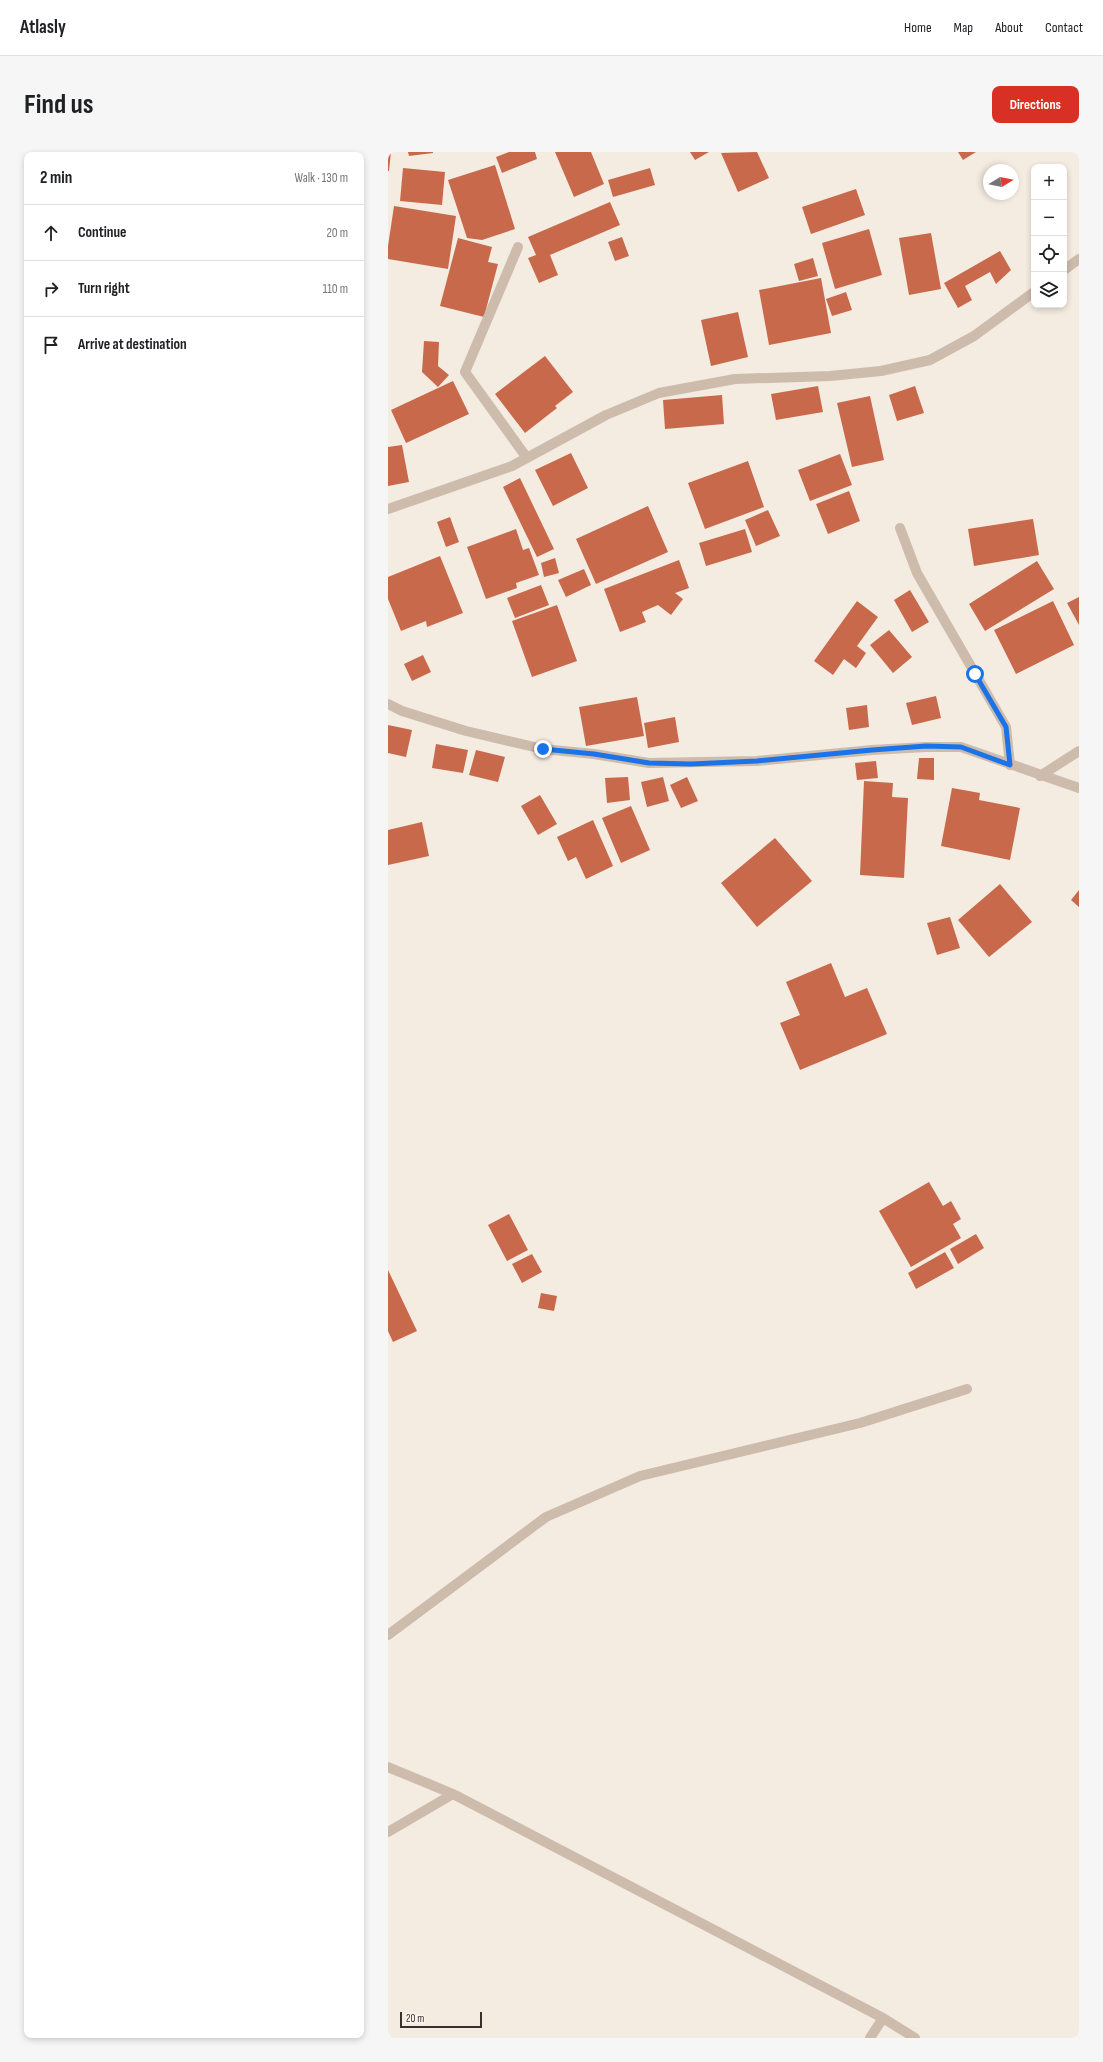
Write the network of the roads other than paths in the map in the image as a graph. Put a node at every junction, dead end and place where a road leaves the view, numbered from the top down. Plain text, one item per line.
1 (518, 247) dead end
2 (1079, 259) edge
3 (1067, 268) edge
4 (1031, 294) edge
5 (527, 458) junction
6 (388, 509) edge
7 (900, 528) dead end
8 (388, 704) edge
9 (1079, 751) edge
10 (1010, 765) junction
11 (1040, 776) junction
12 (1079, 788) edge
13 (967, 1389) dead end
14 (388, 1635) edge
15 (388, 1767) edge
16 (453, 1794) junction
17 (388, 1832) edge
18 (883, 2018) junction
19 (870, 2038) edge
20 (915, 2038) edge

1 - 5 street
2 - 3 street
4 - 5 street
5 - 6 street
7 - 10 street
8 - 10 street
9 - 11 street
10 - 11 street
11 - 12 street
13 - 14 street
15 - 16 street
16 - 17 street
16 - 18 street
18 - 19 street
18 - 20 street

